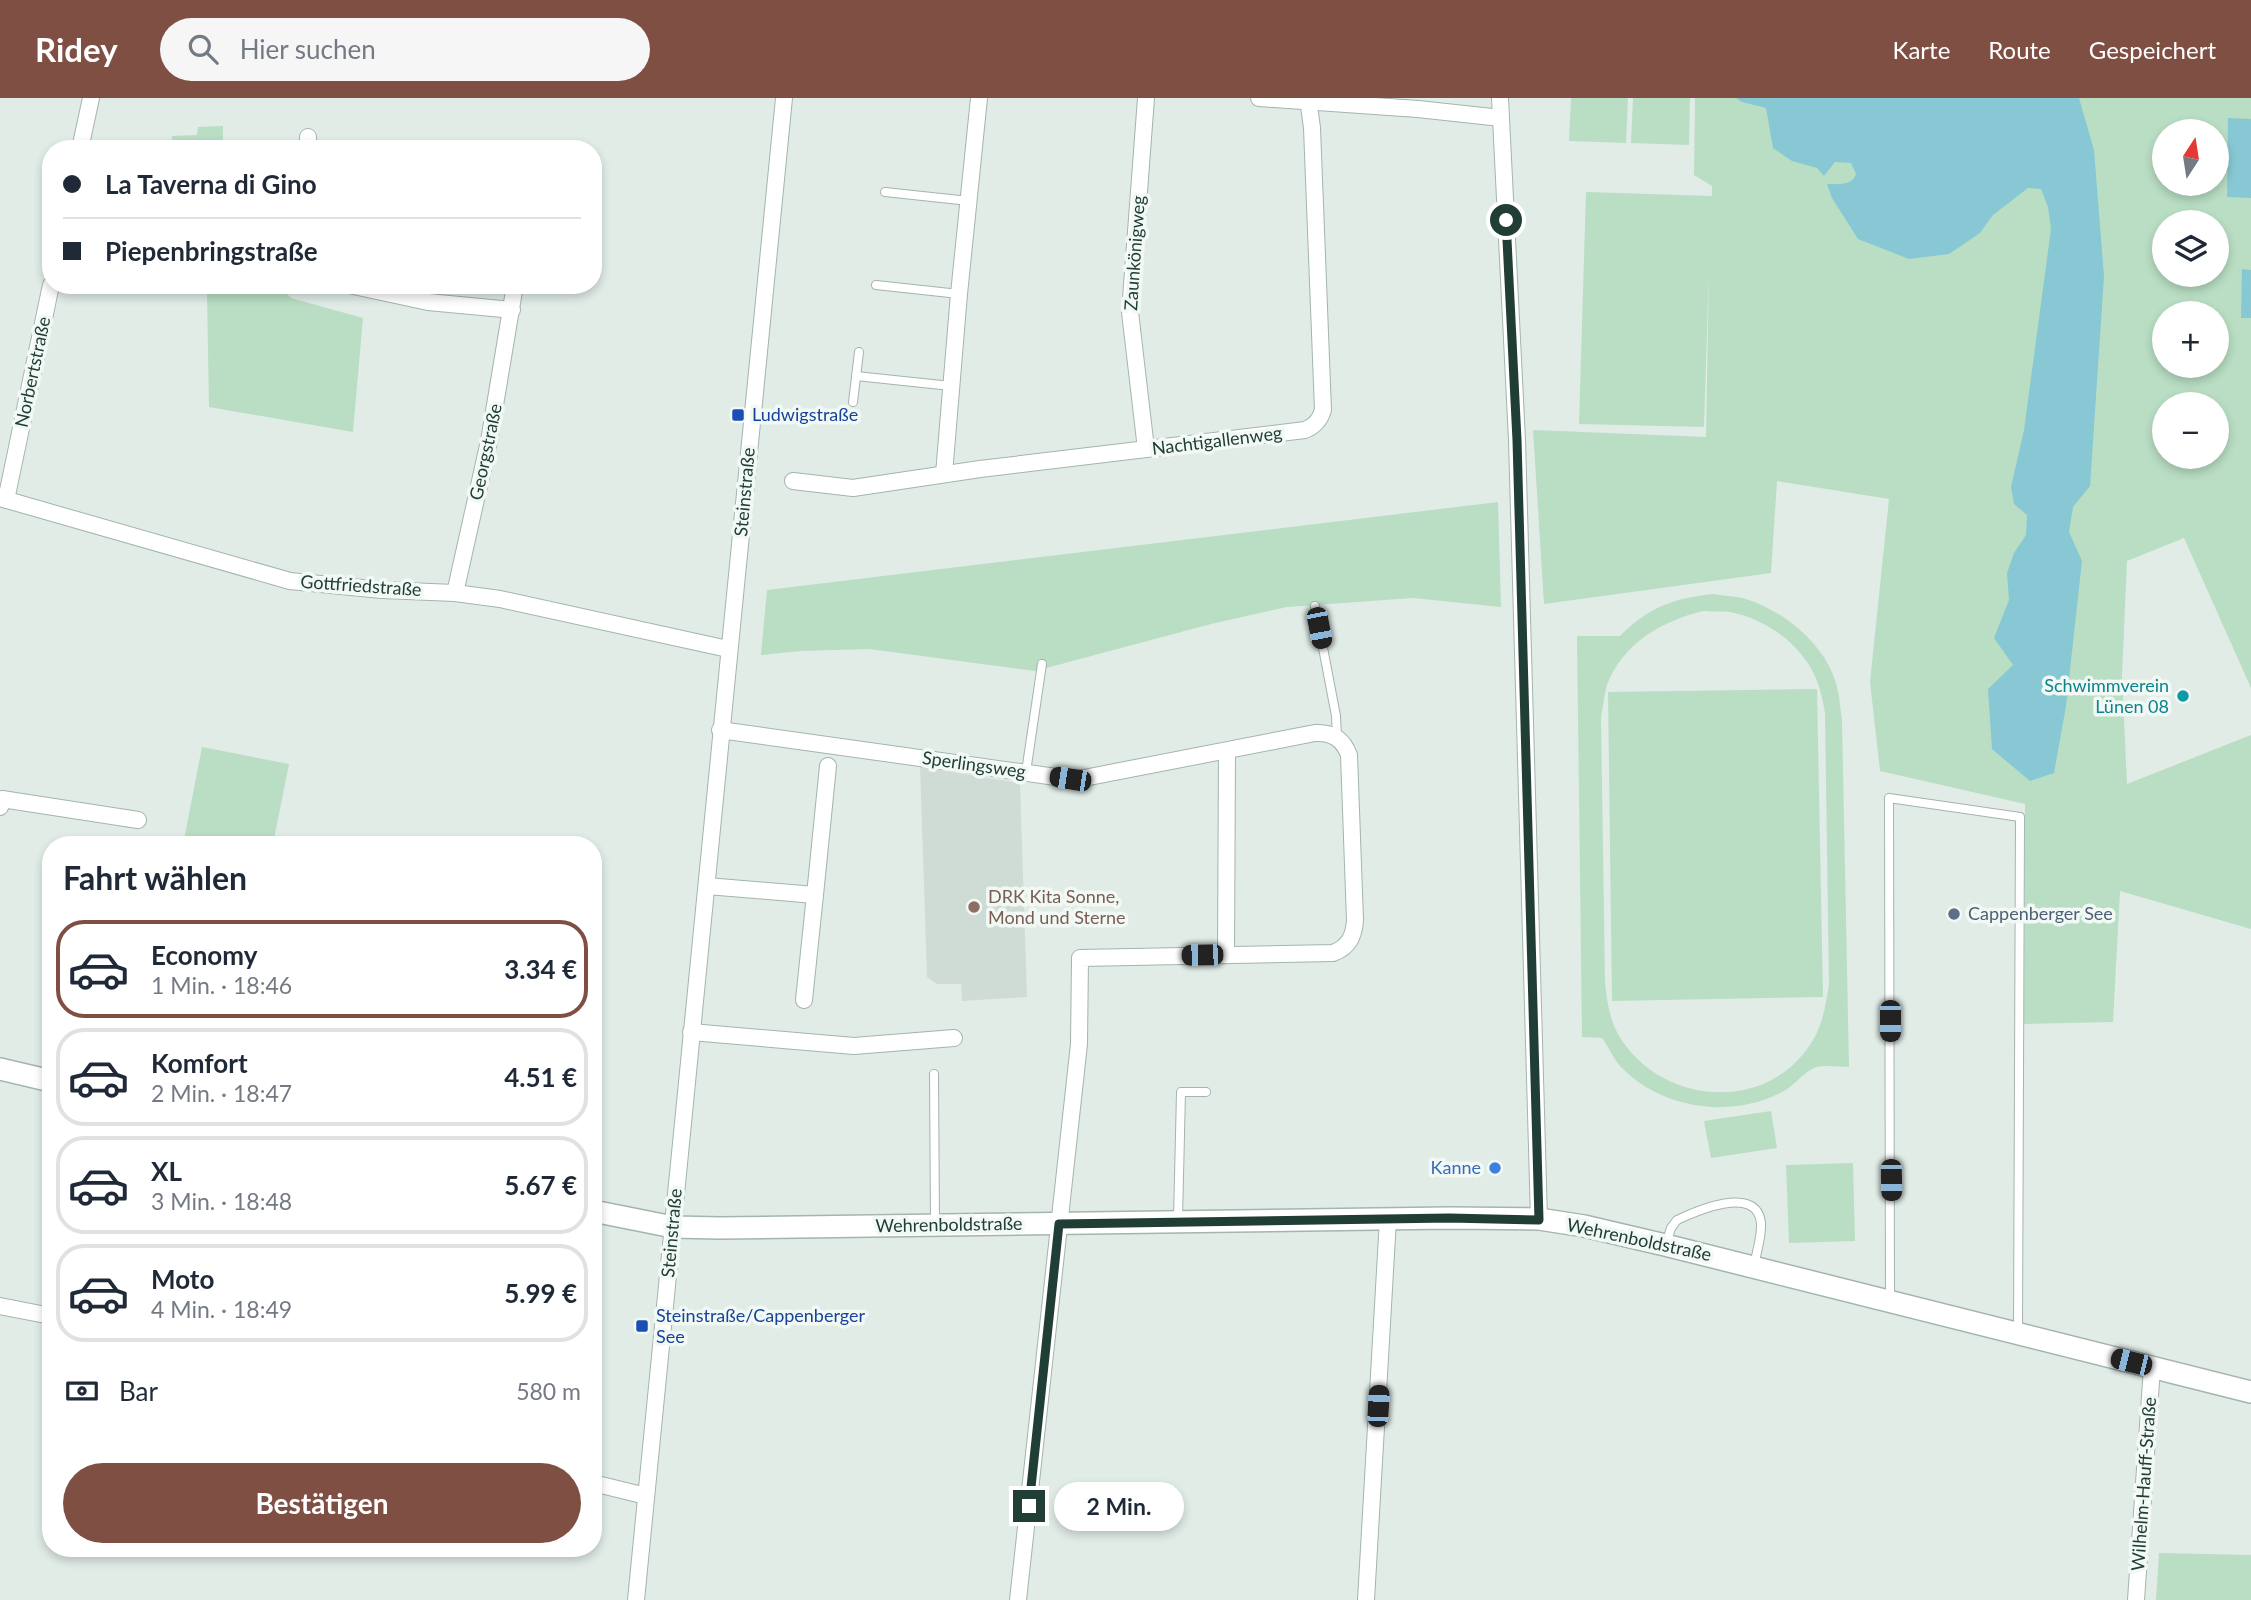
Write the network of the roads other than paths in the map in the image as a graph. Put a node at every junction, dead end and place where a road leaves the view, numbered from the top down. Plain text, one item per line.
1 (91, 98) edge
2 (784, 98) edge
3 (979, 98) edge
4 (1146, 98) edge
5 (1259, 98) edge
6 (1500, 98) edge
7 (1308, 99) edge
8 (1501, 118) junction
9 (82, 140) edge
10 (886, 192) dead end
11 (969, 201) junction
12 (876, 285) dead end
13 (49, 294) edge
14 (391, 294) edge
15 (514, 294) edge
16 (959, 294) junction
17 (512, 310) junction
18 (859, 352) dead end
19 (856, 376) junction
20 (951, 386) junction
21 (853, 402) dead end
22 (1146, 449) junction
23 (944, 474) junction
24 (793, 481) dead end
25 (3, 499) edge
26 (455, 593) junction
27 (1315, 606) dead end
28 (728, 649) junction
29 (1042, 664) dead end
30 (720, 730) junction
31 (1337, 737) junction
32 (1227, 752) junction
33 (828, 766) dead end
34 (1026, 772) junction
35 (0, 807) edge
36 (138, 820) dead end
37 (707, 886) junction
38 (815, 895) junction
39 (1226, 955) junction
40 (804, 1000) dead end
41 (691, 1032) junction
42 (954, 1038) dead end
43 (0, 1069) edge
44 (934, 1074) dead end
45 (42, 1079) edge
46 (1206, 1092) dead end
47 (602, 1213) edge
48 (1388, 1219) junction
49 (1539, 1220) junction
50 (1178, 1222) junction
51 (1059, 1224) junction
52 (935, 1225) junction
53 (673, 1227) junction
54 (1665, 1245) junction
55 (1754, 1267) junction
56 (1890, 1301) junction
57 (0, 1306) edge
58 (42, 1314) edge
59 (2018, 1334) junction
60 (2152, 1367) junction
61 (2251, 1392) edge
62 (602, 1485) edge
63 (646, 1496) junction
64 (636, 1600) edge
65 (1018, 1600) edge
66 (1367, 1600) edge
67 (2136, 1600) edge

1 - 9 street
2 - 28 street, Steinstraße
3 - 11 street
4 - 22 street, Zaunkönigweg
5 - 7 street
6 - 8 street
7 - 8 street
7 - 22 street, Nachtigallenweg
8 - 49 street
10 - 11 lane
11 - 16 street
12 - 16 lane
13 - 25 street, Norbertstraße
14 - 17 street
15 - 17 street, Georgstraße
16 - 20 street
17 - 26 street, Georgstraße
18 - 19 lane
19 - 20 lane
19 - 21 lane
20 - 23 street
22 - 23 street, Nachtigallenweg
23 - 24 street, Nachtigallenweg
25 - 26 street, Gottfriedstraße
26 - 28 street, Gottfriedstraße
27 - 31 lane
28 - 30 street, Steinstraße
29 - 34 lane
30 - 34 street, Sperlingsweg
30 - 37 street, Steinstraße
31 - 32 street, Sperlingsweg
31 - 39 street
32 - 34 street, Sperlingsweg
32 - 39 street
33 - 38 street
35 - 36 street
37 - 38 street
37 - 41 street, Steinstraße
38 - 40 street
39 - 51 street
41 - 42 street
41 - 53 street, Steinstraße
43 - 45 street
44 - 52 lane
46 - 50 lane
47 - 53 street, Wehrenboldstraße
48 - 49 street, Wehrenboldstraße
48 - 50 street, Wehrenboldstraße
48 - 66 street
49 - 54 street, Wehrenboldstraße
50 - 51 street, Wehrenboldstraße
51 - 52 street, Wehrenboldstraße
51 - 65 street
52 - 53 street, Wehrenboldstraße
53 - 63 street, Steinstraße
54 - 55 street, Wehrenboldstraße
54 - 55 lane
55 - 56 street, Wehrenboldstraße
56 - 59 street, Wehrenboldstraße
56 - 59 lane
57 - 58 street
59 - 60 street, Wehrenboldstraße
60 - 61 street, Wehrenboldstraße
60 - 67 street, Wilhelm-Hauff-Straße
62 - 63 street
63 - 64 street, Steinstraße

